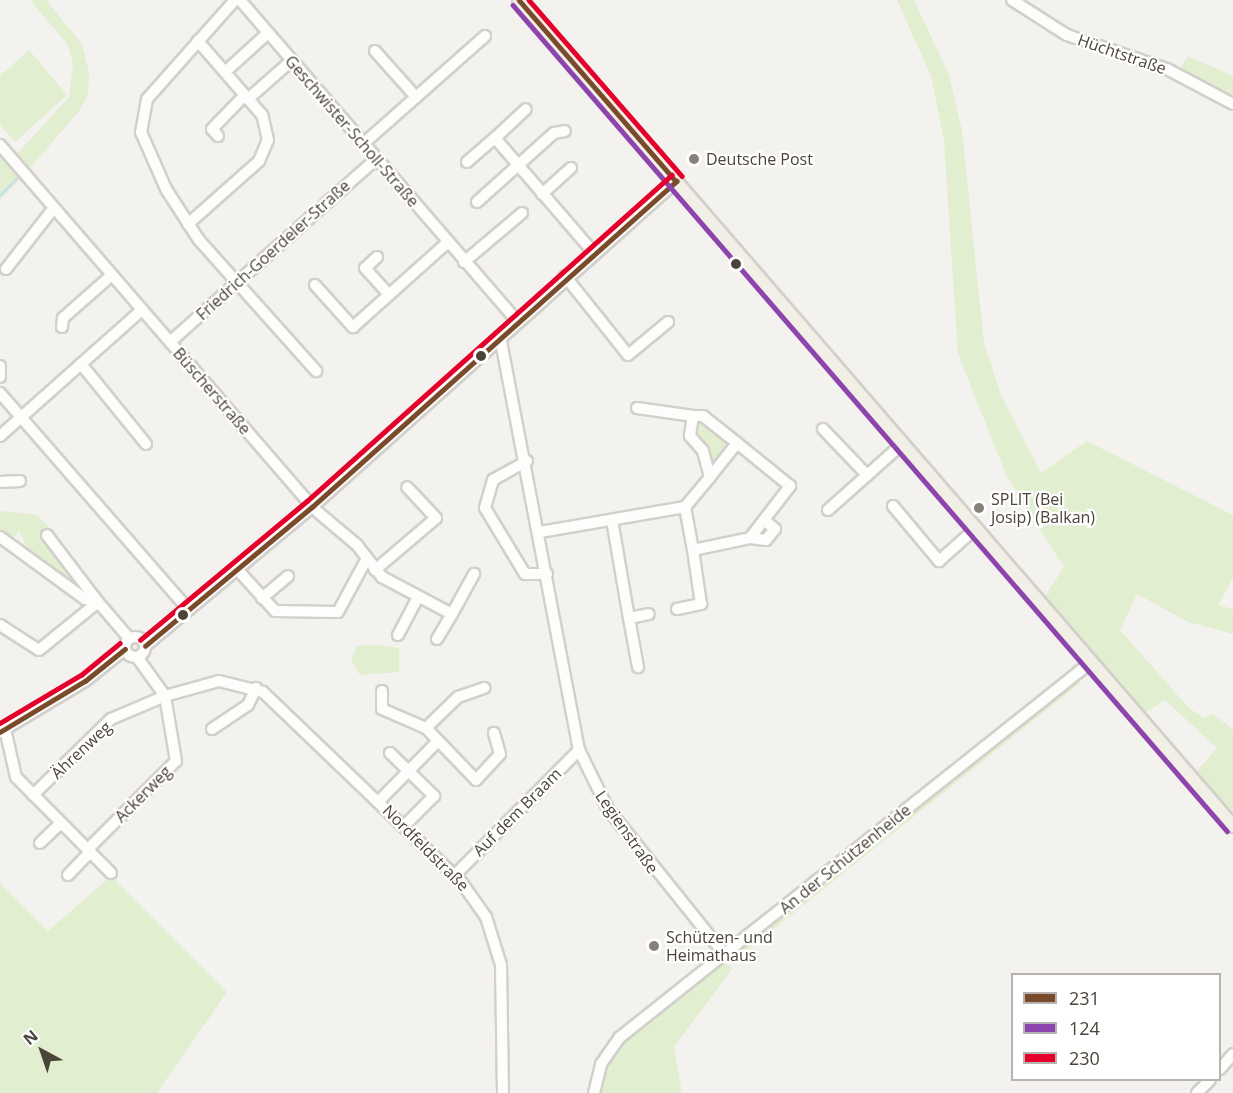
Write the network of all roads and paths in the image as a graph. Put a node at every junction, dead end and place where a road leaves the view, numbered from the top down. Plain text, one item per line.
1 (235, 0) edge
2 (240, 0) edge
3 (519, 0) edge
4 (1012, 0) edge
5 (268, 33) junction
6 (485, 36) dead end
7 (198, 40) junction
8 (375, 51) dead end
9 (291, 61) junction
10 (225, 72) junction
11 (246, 97) junction
12 (416, 97) junction
13 (1233, 105) edge
14 (526, 109) dead end
15 (565, 131) dead end
16 (218, 136) dead end
17 (495, 138) junction
18 (363, 144) junction
19 (0, 145) edge
20 (376, 159) junction
21 (467, 162) dead end
22 (518, 166) junction
23 (571, 168) dead end
24 (676, 181) junction
25 (542, 194) junction
26 (477, 202) dead end
27 (53, 209) junction
28 (522, 213) dead end
29 (188, 224) junction
30 (447, 243) junction
31 (593, 252) junction
32 (377, 257) dead end
33 (464, 262) junction
34 (364, 268) junction
35 (6, 269) dead end
36 (112, 275) junction
37 (356, 276) dead end
38 (565, 276) junction
39 (236, 282) junction
40 (315, 285) dead end
41 (389, 295) junction
42 (142, 310) junction
43 (516, 320) junction
44 (668, 322) dead end
45 (62, 327) dead end
46 (500, 336) junction
47 (170, 342) junction
48 (81, 364) junction
49 (0, 366) edge
50 (316, 371) dead end
51 (0, 377) edge
52 (0, 393) edge
53 (637, 408) dead end
54 (693, 416) junction
55 (21, 418) junction
56 (823, 429) dead end
57 (0, 436) edge
58 (737, 443) junction
59 (146, 444) dead end
60 (902, 444) junction
61 (527, 461) junction
62 (867, 475) junction
63 (710, 477) junction
64 (20, 481) dead end
65 (0, 482) edge
66 (407, 487) dead end
67 (893, 506) dead end
68 (312, 507) junction
69 (685, 507) junction
70 (828, 510) dead end
71 (612, 520) junction
72 (975, 529) junction
73 (540, 532) junction
74 (47, 535) dead end
75 (0, 537) edge
76 (693, 550) junction
77 (366, 560) junction
78 (236, 568) junction
79 (375, 570) junction
80 (474, 574) dead end
81 (548, 574) junction
82 (288, 576) dead end
83 (87, 584) junction
84 (76, 593) junction
85 (418, 597) junction
86 (262, 598) junction
87 (98, 602) junction
88 (186, 607) junction
89 (677, 609) dead end
90 (452, 614) junction
91 (650, 614) dead end
92 (629, 618) junction
93 (0, 625) edge
94 (398, 636) dead end
95 (437, 639) dead end
96 (136, 648) junction
97 (1090, 663) junction
98 (638, 667) dead end
99 (256, 688) junction
100 (484, 688) dead end
101 (382, 691) dead end
102 (165, 696) junction
103 (426, 728) junction
104 (212, 729) dead end
105 (3, 730) edge
106 (494, 733) dead end
107 (436, 743) junction
108 (579, 750) junction
109 (390, 753) dead end
110 (408, 772) junction
111 (33, 795) junction
112 (379, 801) junction
113 (61, 823) junction
114 (404, 826) junction
115 (1233, 826) edge
116 (40, 843) dead end
117 (89, 851) junction
118 (111, 873) dead end
119 (68, 875) dead end
120 (455, 875) junction
121 (725, 955) junction
122 (1233, 1054) edge
123 (1221, 1068) edge
124 (1209, 1081) edge
125 (503, 1093) edge
126 (594, 1093) edge
127 (1197, 1093) edge

1 - 7 street
2 - 5 street, Geschwister-Scholl-Straße
3 - 24 main road
4 - 13 street, Hüchtstraße
5 - 9 street, Geschwister-Scholl-Straße
5 - 10 street
6 - 12 street
7 - 10 street
7 - 29 street
8 - 12 street
9 - 11 street
9 - 18 street, Geschwister-Scholl-Straße
10 - 11 street
11 - 16 street
11 - 29 street
12 - 18 street
14 - 17 street
15 - 22 street
17 - 21 street
17 - 22 street
18 - 20 street, Geschwister-Scholl-Straße
19 - 27 street, Büscherstraße
20 - 30 street, Geschwister-Scholl-Straße
20 - 39 street, Friedrich-Goerdeler-Straße
22 - 25 street
22 - 26 street
23 - 25 street
24 - 31 street
24 - 60 main road
25 - 31 street
27 - 35 street
27 - 36 street, Büscherstraße
28 - 33 street
29 - 39 street
30 - 33 street, Geschwister-Scholl-Straße
30 - 41 street
31 - 38 street
32 - 34 street
33 - 43 street, Geschwister-Scholl-Straße
34 - 37 street
34 - 41 street
36 - 42 street, Büscherstraße
36 - 45 street
38 - 43 street
38 - 44 street
39 - 47 street, Friedrich-Goerdeler-Straße
39 - 50 street
40 - 41 street
42 - 47 street, Büscherstraße
42 - 48 street
43 - 46 street
46 - 61 street, Legienstraße
46 - 68 street
47 - 68 street, Büscherstraße
48 - 55 street
48 - 59 street
49 - 51 street
52 - 55 street
53 - 54 street
54 - 58 street
54 - 63 street
55 - 57 street
55 - 88 street
56 - 62 street
58 - 63 street
58 - 76 street
60 - 62 street
60 - 72 main road
61 - 73 street, Legienstraße
61 - 81 street
62 - 70 street
63 - 69 street
64 - 65 street
66 - 79 street
67 - 72 street
68 - 77 street, Büscherstraße
68 - 78 street
69 - 71 street
69 - 76 street
71 - 73 street
71 - 92 street
72 - 97 main road
73 - 81 street, Legienstraße
74 - 83 street
75 - 84 street
76 - 89 street
77 - 79 street, Büscherstraße
77 - 86 street
78 - 86 street
78 - 88 street
79 - 85 street, Büscherstraße
80 - 90 street
81 - 108 street, Legienstraße
82 - 86 street
83 - 84 street
83 - 87 street
84 - 87 street
85 - 90 street, Büscherstraße
85 - 94 street
87 - 93 street
87 - 96 street
88 - 96 street
90 - 95 street
91 - 92 street
92 - 98 street
96 - 102 street
96 - 105 street
97 - 115 main road
97 - 121 street, An der Schützenheide
99 - 102 street
99 - 104 street
99 - 112 street, Nordfeldstraße
100 - 103 street
101 - 103 street
102 - 111 street, Ährenweg
102 - 117 street, Ackerweg
103 - 107 street
105 - 111 street
106 - 107 street
107 - 110 street
108 - 120 street, Auf dem Braam
108 - 121 street, Legienstraße
109 - 110 street
110 - 112 street
110 - 114 street
111 - 113 street
112 - 114 street, Nordfeldstraße
113 - 116 street
113 - 117 street
114 - 120 street, Nordfeldstraße
117 - 118 street
117 - 119 street
120 - 125 street, Nordfeldstraße
121 - 126 street, An der Schützenheide
122 - 123 street
124 - 127 street

